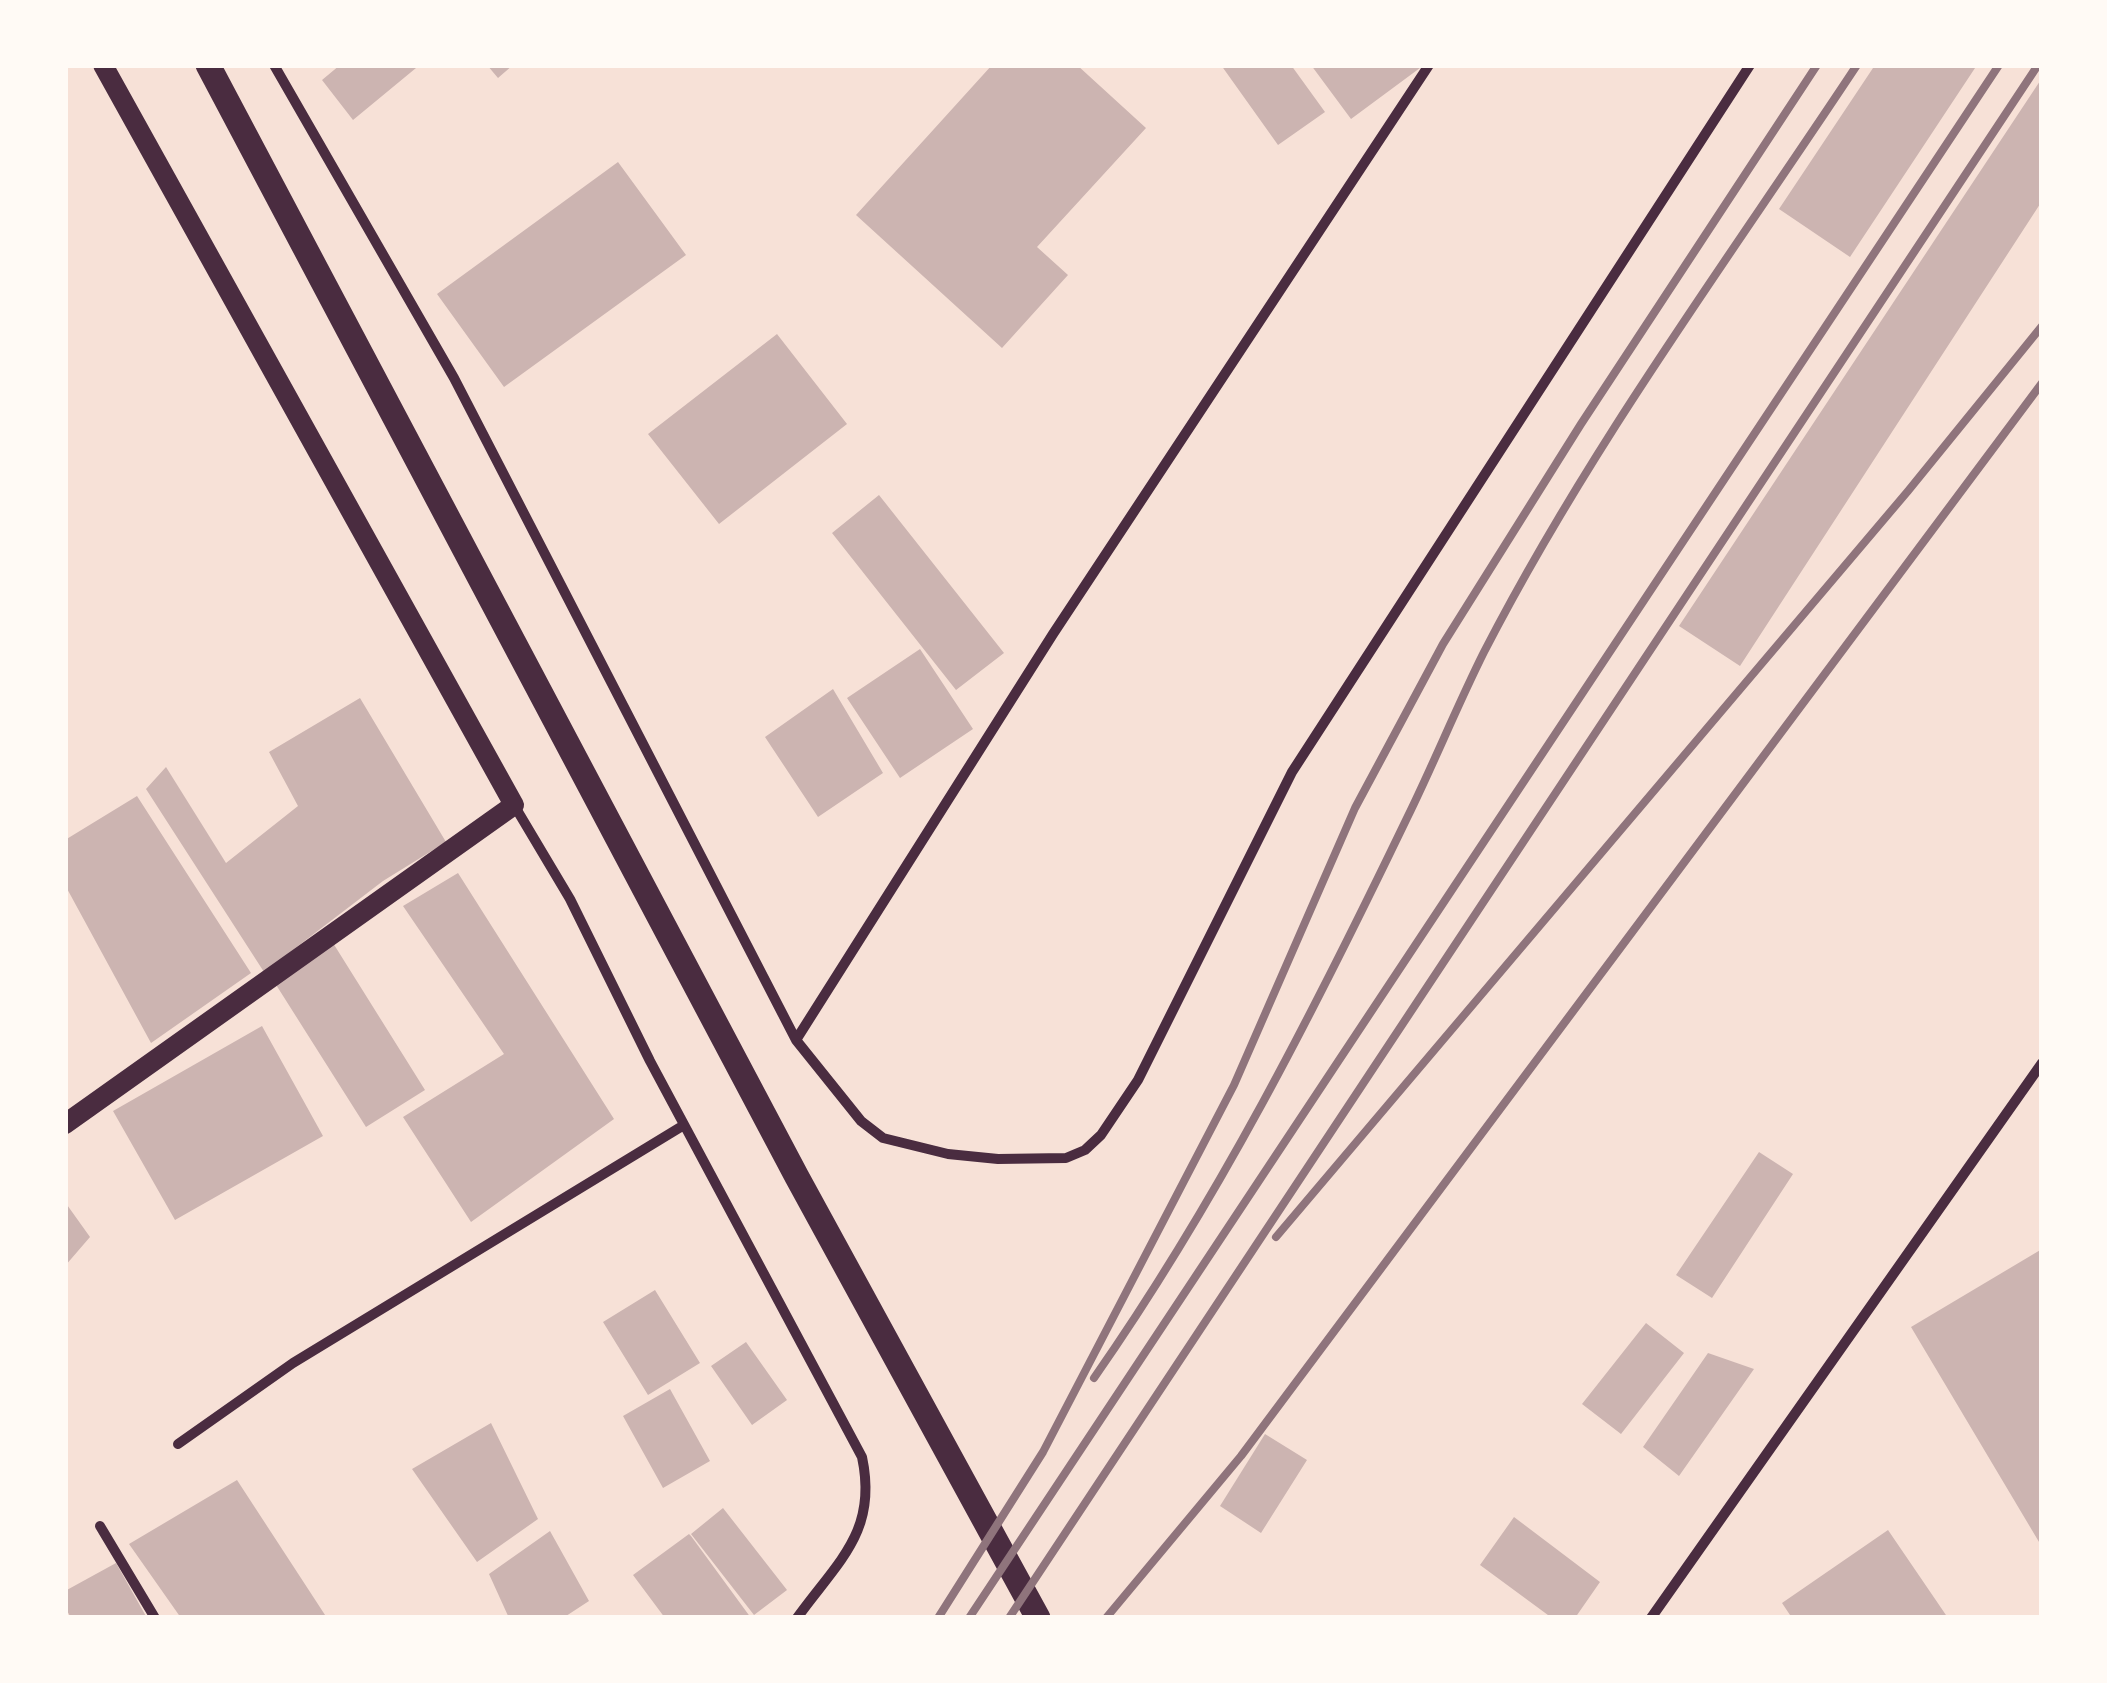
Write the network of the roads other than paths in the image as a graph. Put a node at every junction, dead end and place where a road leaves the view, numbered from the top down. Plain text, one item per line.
1 (103, 65) edge
2 (208, 65) edge
3 (274, 65) edge
4 (1429, 65) edge
5 (1750, 65) edge
6 (514, 805) junction
7 (796, 1040) junction
8 (2042, 1063) edge
9 (65, 1124) edge
10 (684, 1125) junction
11 (178, 1444) dead end
12 (100, 1526) dead end
13 (155, 1618) edge
14 (798, 1618) edge
15 (1038, 1618) edge
16 (1650, 1618) edge

1 - 6 main road
2 - 15 main road
3 - 7 street
4 - 7 street
5 - 7 street
6 - 9 main road
6 - 10 street
8 - 16 street
10 - 11 street
10 - 14 street
12 - 13 street

